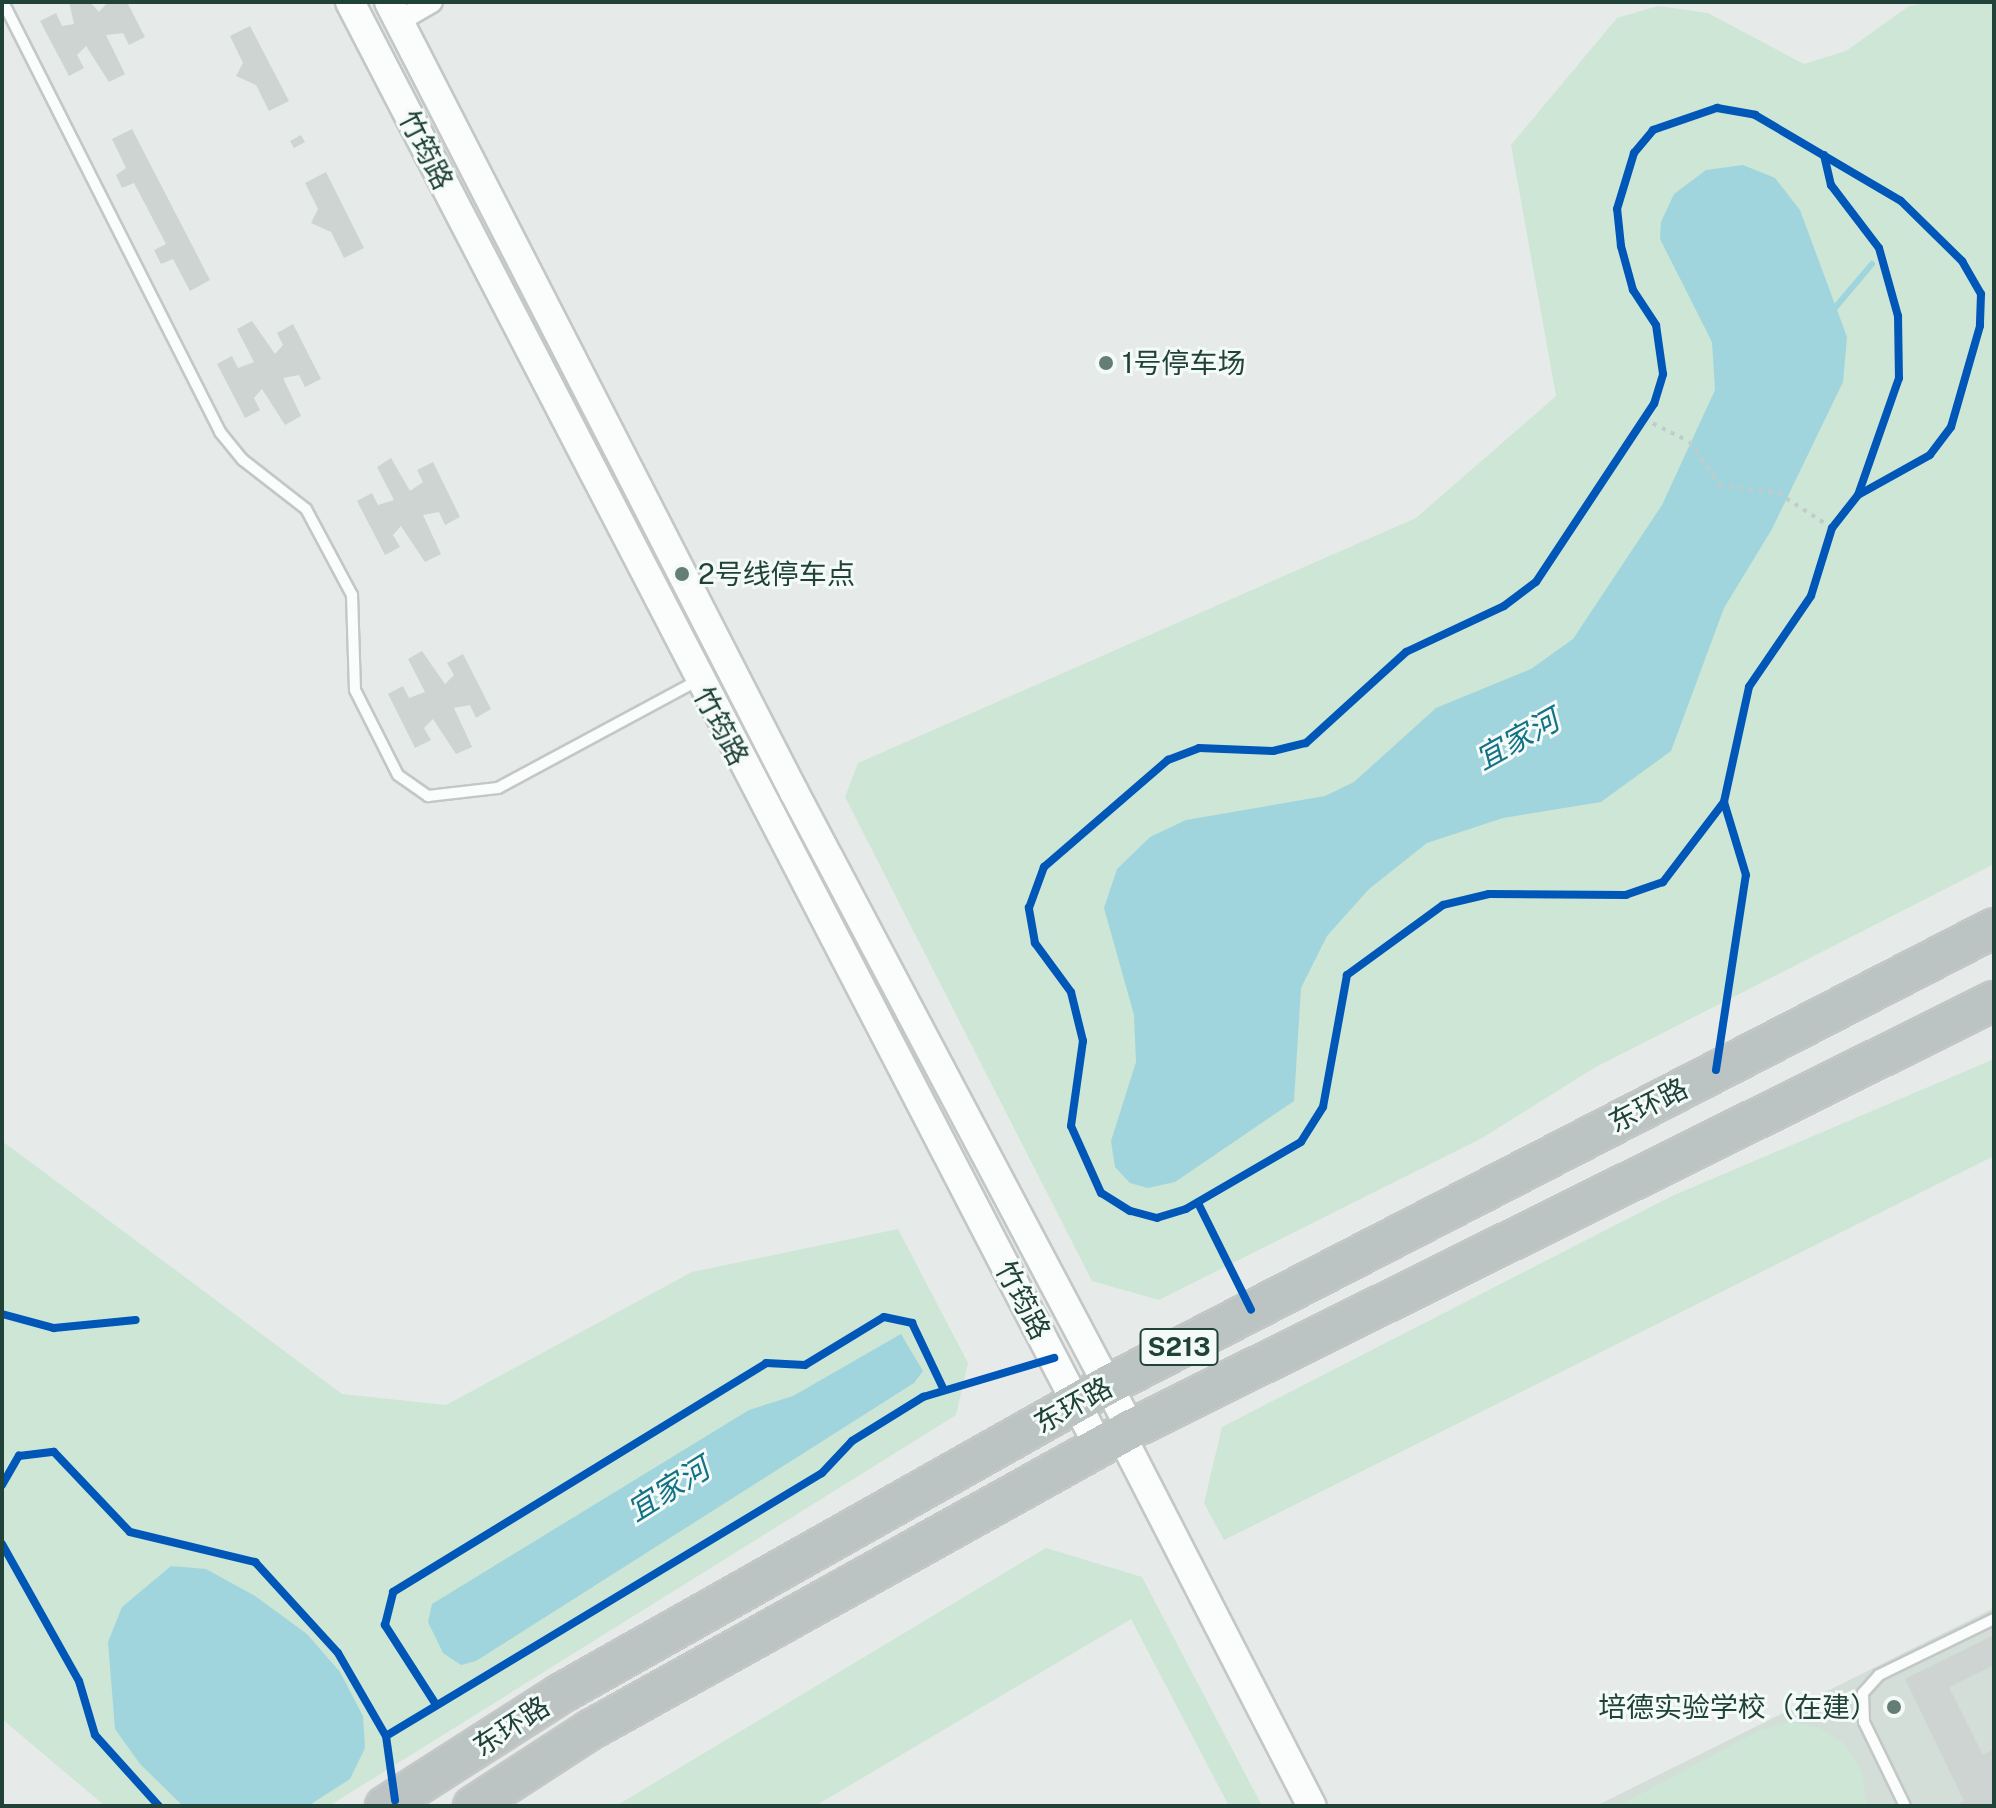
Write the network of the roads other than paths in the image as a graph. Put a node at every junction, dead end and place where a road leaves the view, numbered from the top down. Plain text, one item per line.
1 (3, 2) edge
2 (350, 2) edge
3 (432, 2) edge
4 (394, 12) edge
5 (697, 681) junction
6 (1994, 911) edge
7 (1994, 928) edge
8 (1935, 957) junction
9 (1984, 1008) edge
10 (1092, 1394) junction
11 (1117, 1437) junction
12 (1994, 1619) edge
13 (385, 1806) edge
14 (473, 1806) edge
15 (1312, 1806) edge
16 (1905, 1806) edge

1 - 5 lane
2 - 5 main road, 竹筠路
3 - 4 street
4 - 10 main road, 竹筠路
5 - 10 main road, 竹筠路
6 - 8 highway
7 - 8 highway, 东环路 / S213
8 - 10 highway, 东环路 / S213
9 - 11 highway, 东环路 / S213
10 - 11 main road, 竹筠路
10 - 13 highway, 东环路 / S213
11 - 14 highway, 东环路 / S213
11 - 15 main road, 竹筠路
12 - 16 lane

